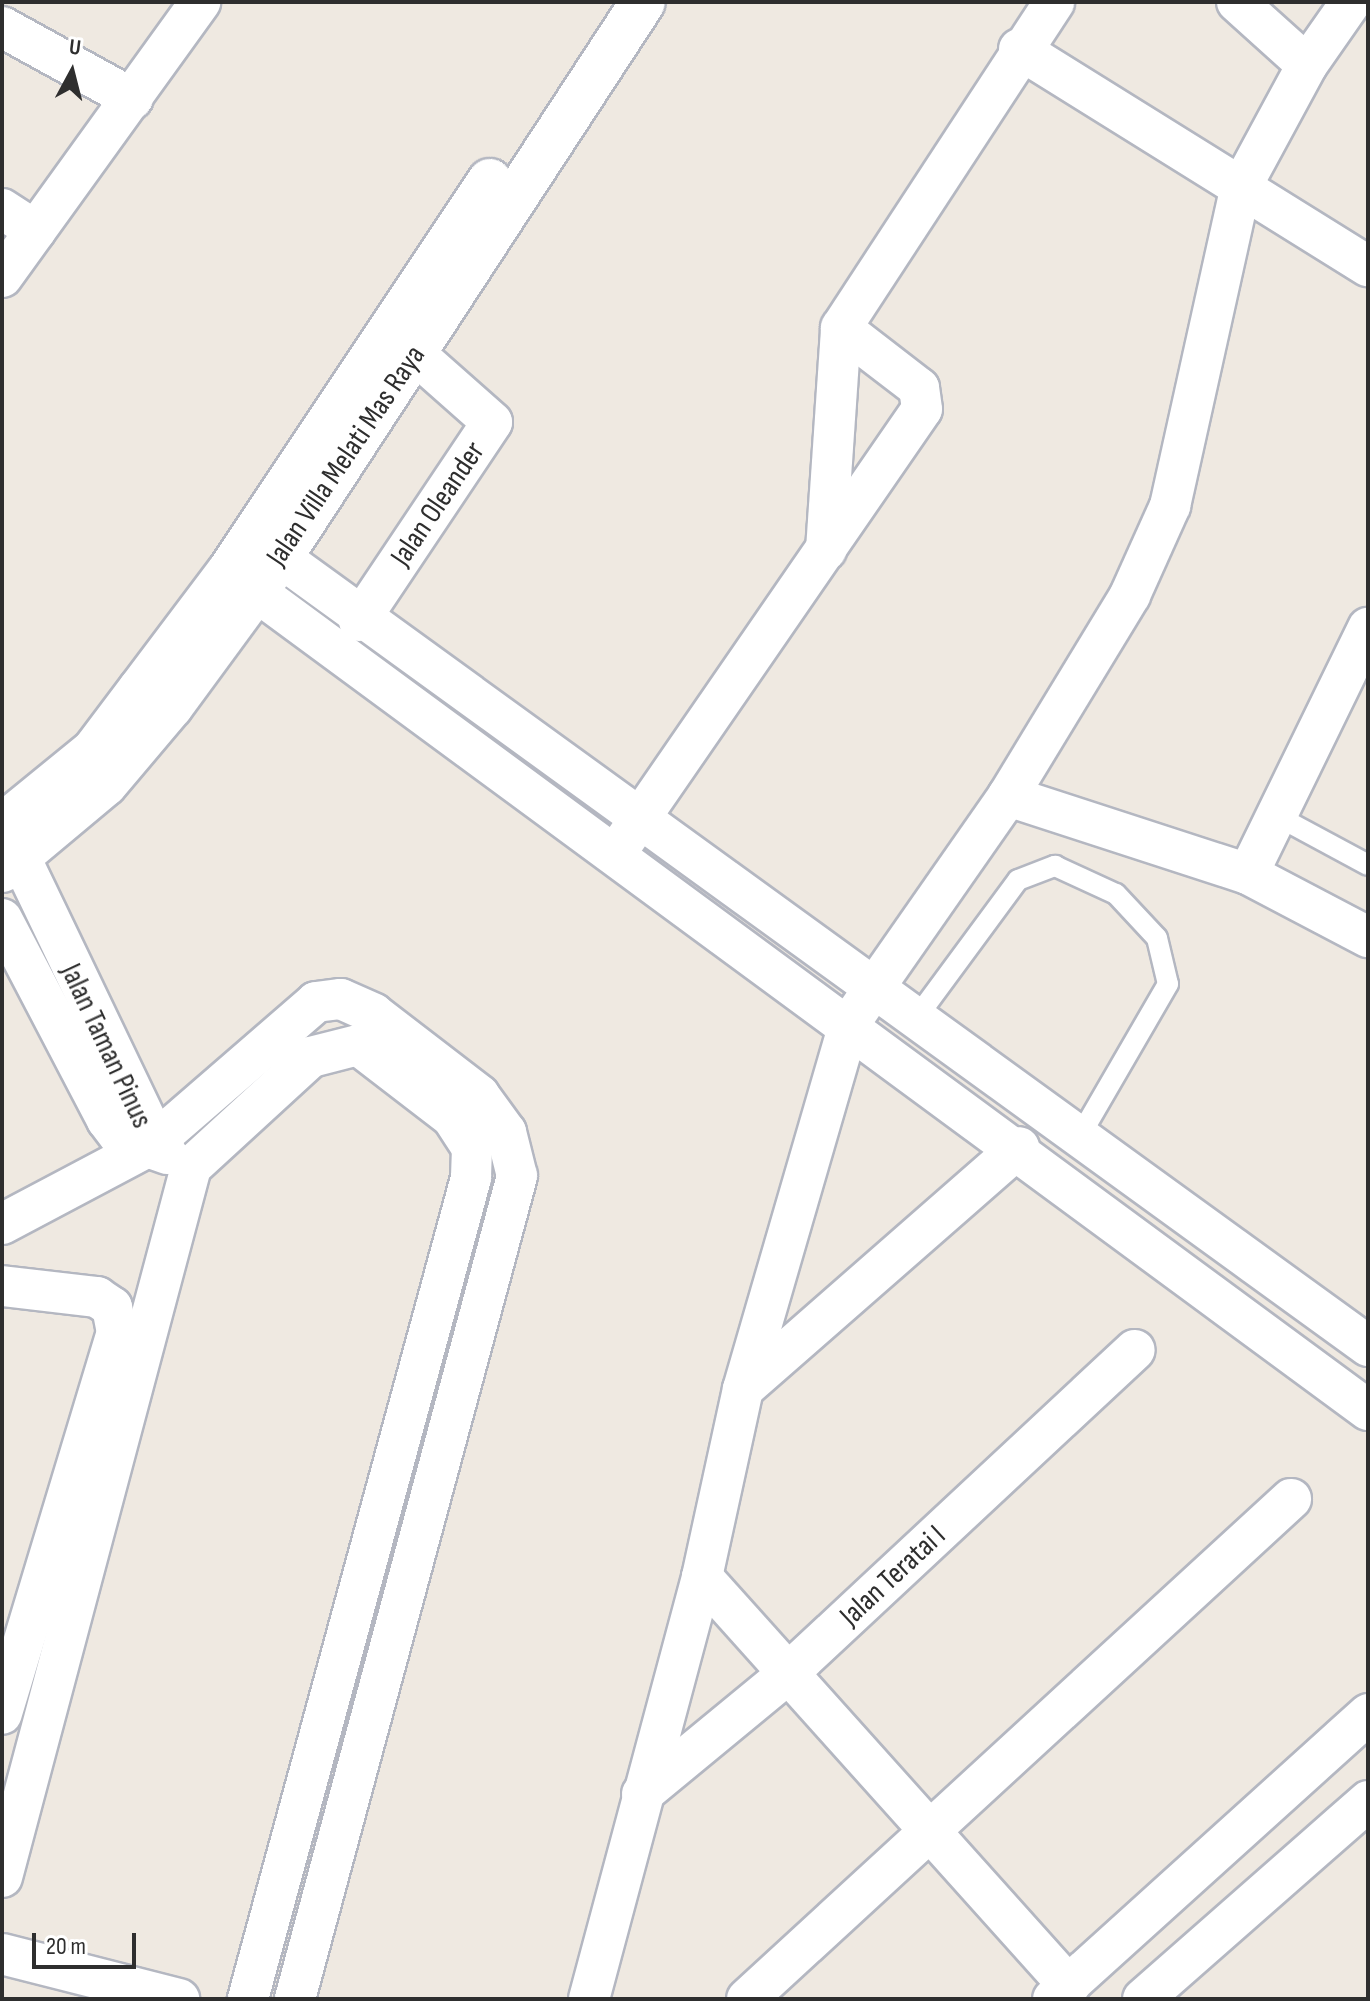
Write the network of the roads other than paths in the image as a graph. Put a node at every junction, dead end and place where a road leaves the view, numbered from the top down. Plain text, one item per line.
1 (200, 2) edge
2 (607, 2) edge
3 (643, 2) edge
4 (1054, 2) edge
5 (1237, 2) edge
6 (1351, 2) edge
7 (2, 27) edge
8 (1019, 49) junction
9 (1307, 65) junction
10 (133, 99) junction
11 (1240, 189) junction
12 (2, 209) edge
13 (36, 231) junction
14 (1368, 266) edge
15 (2, 277) edge
16 (841, 328) junction
17 (402, 342) junction
18 (826, 550) junction
19 (253, 565) junction
20 (359, 621) junction
21 (1368, 628) edge
22 (1008, 796) junction
23 (1279, 817) junction
24 (641, 822) junction
25 (6, 841) edge
26 (613, 852) junction
27 (1368, 865) edge
28 (1248, 874) junction
29 (2, 919) edge
30 (1368, 937) edge
31 (874, 986) junction
32 (917, 1017) junction
33 (849, 1024) junction
34 (1080, 1136) junction
35 (151, 1145) junction
36 (1019, 1147) junction
37 (191, 1167) junction
38 (2, 1224) edge
39 (2, 1286) edge
40 (1368, 1346) edge
41 (1135, 1350) dead end
42 (743, 1389) junction
43 (1368, 1410) edge
44 (1291, 1499) dead end
45 (702, 1577) junction
46 (785, 1676) junction
47 (2, 1714) edge
48 (1368, 1714) edge
49 (642, 1794) junction
50 (1368, 1801) edge
51 (932, 1836) junction
52 (286, 1856) junction
53 (332, 1866) junction
54 (2, 1877) edge
55 (2, 1954) edge
56 (1061, 1992) edge
57 (179, 1999) edge
58 (248, 1999) edge
59 (295, 1999) edge
60 (589, 1999) edge
61 (747, 1999) edge
62 (1143, 1999) edge

1 - 10 street
2 - 17 street, Jalan Villa Melati Mas Raya
3 - 17 street, Jalan Villa Melati Mas Raya
4 - 8 street
5 - 9 street
6 - 9 street
7 - 10 street
8 - 11 street
8 - 16 street
9 - 11 street
10 - 13 street
11 - 14 street
11 - 22 street
12 - 13 street
13 - 15 street
16 - 18 street
16 - 18 street
17 - 19 street, Jalan Villa Melati Mas Raya
17 - 20 street, Jalan Oleander
18 - 24 street
19 - 20 street
19 - 25 street, Jalan Villa Melati Mas Raya
19 - 26 street
20 - 24 street
21 - 23 street
22 - 28 street
22 - 31 street
23 - 27 lane
23 - 28 street
24 - 26 street
24 - 31 street
25 - 35 street, Jalan Taman Pinus
26 - 33 street
28 - 30 street
29 - 35 street, Jalan Taman Pinus
31 - 32 street
31 - 33 street
32 - 34 street
32 - 34 lane
33 - 36 street
33 - 42 street
34 - 40 street
35 - 37 street
35 - 38 street
35 - 53 street
36 - 42 street
36 - 43 street
37 - 52 street
37 - 54 street
39 - 47 street
41 - 46 street, Jalan Teratai I
42 - 45 street
44 - 51 street
45 - 46 street
45 - 49 street
46 - 49 street, Jalan Teratai I
46 - 51 street
48 - 56 street
49 - 60 street
50 - 62 street
51 - 56 street
51 - 61 street
52 - 53 street
52 - 58 street
53 - 59 street
55 - 57 street

